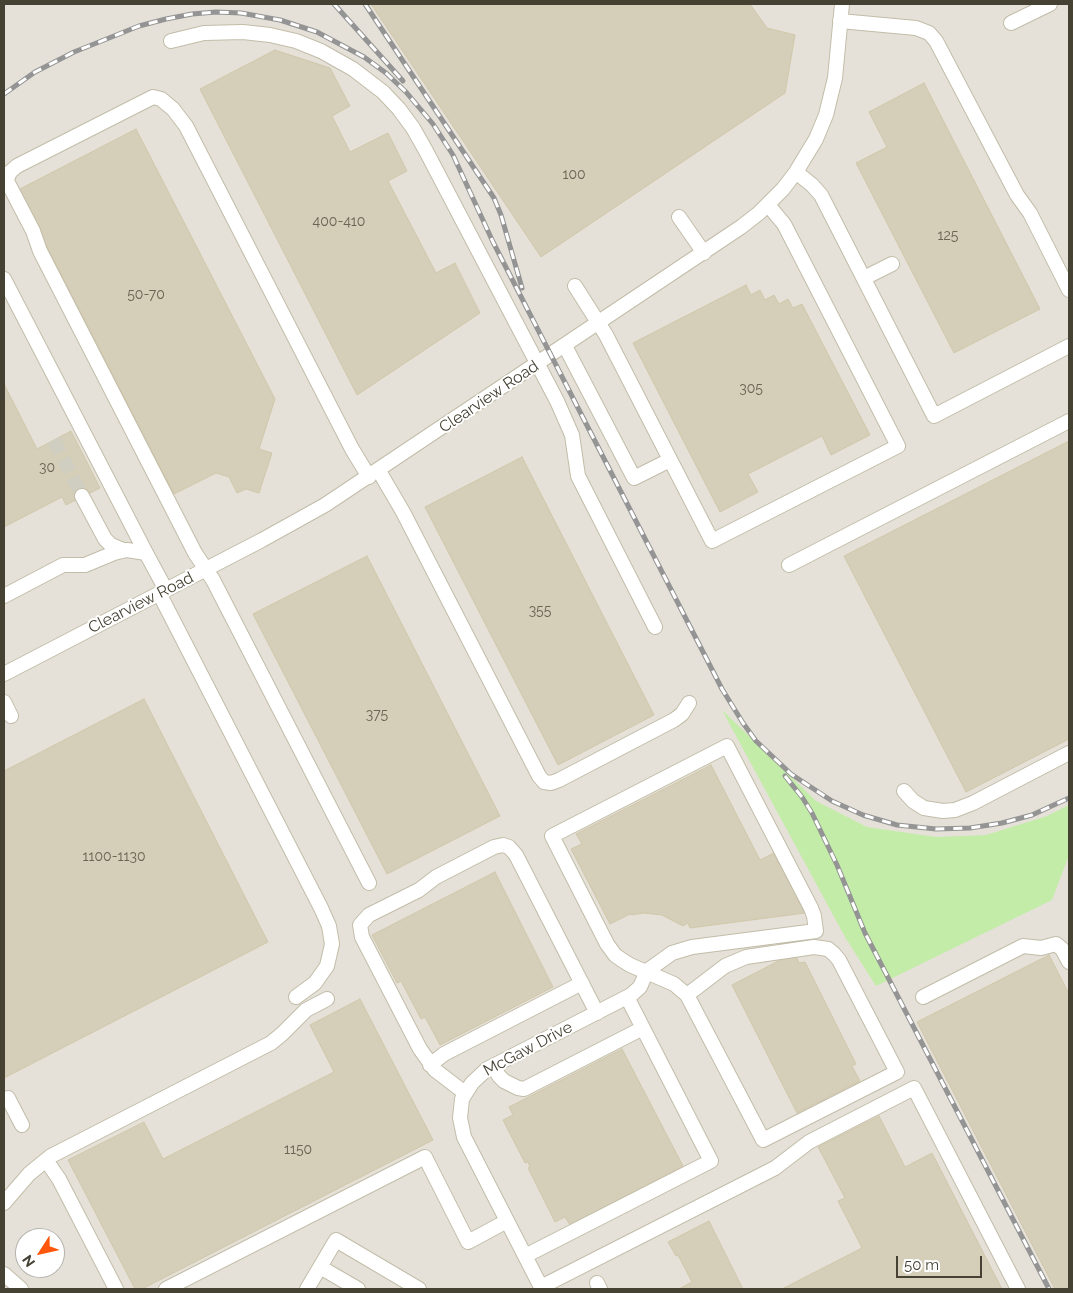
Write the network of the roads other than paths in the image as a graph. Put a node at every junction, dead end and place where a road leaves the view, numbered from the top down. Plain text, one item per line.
1 (842, 4) edge
2 (1050, 4) edge
3 (840, 21) junction
4 (1011, 23) dead end
5 (171, 41) dead end
6 (796, 172) junction
7 (768, 205) junction
8 (679, 217) dead end
9 (704, 253) junction
10 (892, 264) dead end
11 (864, 278) junction
12 (4, 280) edge
13 (575, 286) dead end
14 (1069, 290) edge
15 (599, 323) junction
16 (565, 346) junction
17 (1069, 346) edge
18 (537, 364) junction
19 (1069, 421) edge
20 (670, 460) junction
21 (374, 474) junction
22 (82, 496) tunnel mouth
23 (123, 550) junction
24 (146, 553) junction
25 (789, 565) dead end
26 (206, 569) junction
27 (162, 592) junction
28 (4, 596) edge
29 (655, 627) dead end
30 (4, 674) edge
31 (4, 702) edge
32 (689, 703) dead end
33 (11, 716) dead end
34 (1069, 753) edge
35 (904, 791) dead end
36 (369, 883) dead end
37 (1069, 962) edge
38 (647, 971) junction
39 (582, 984) junction
40 (688, 995) junction
41 (923, 996) dead end
42 (296, 997) dead end
43 (627, 997) junction
44 (327, 999) dead end
45 (597, 1012) junction
46 (643, 1028) junction
47 (430, 1065) junction
48 (494, 1066) junction
49 (464, 1093) junction
50 (8, 1098) dead end
51 (22, 1125) dead end
52 (46, 1160) junction
53 (4, 1203) edge
54 (507, 1221) junction
55 (525, 1256) junction
56 (320, 1267) junction
57 (4, 1274) edge
58 (542, 1288) edge
59 (21, 1289) edge
60 (116, 1289) edge
61 (166, 1289) edge
62 (307, 1289) edge
63 (358, 1289) edge
64 (419, 1289) edge
65 (1018, 1289) edge

1 - 3 street, Clearview Road
2 - 4 street
3 - 6 street, Clearview Road
3 - 14 street
5 - 18 street
6 - 7 street, Clearview Road
6 - 11 street
7 - 9 street, Clearview Road
7 - 20 street
8 - 9 street
9 - 15 street, Clearview Road
10 - 11 street
11 - 17 street
12 - 24 street
13 - 15 street
15 - 16 street, Clearview Road
15 - 20 street
16 - 18 street, Clearview Road
16 - 20 street
18 - 21 street, Clearview Road
18 - 29 street
19 - 25 street
21 - 26 street, Clearview Road
21 - 26 street
21 - 32 street
22 - 23 street
23 - 24 street
23 - 28 street
24 - 27 street
26 - 27 street, Clearview Road
26 - 36 street
27 - 30 street, Clearview Road
27 - 42 street
31 - 33 street
34 - 35 street
37 - 41 street
38 - 38 street
38 - 40 street
38 - 43 street, McGaw Drive
39 - 45 street
39 - 47 street
39 - 47 street
40 - 40 street
43 - 45 street, McGaw Drive
43 - 46 street
44 - 52 street
45 - 48 street, McGaw Drive
46 - 48 street
46 - 55 street
47 - 49 street
48 - 49 street, McGaw Drive
49 - 54 street
50 - 51 street
52 - 53 street
52 - 60 street
54 - 55 street
54 - 61 street
55 - 58 street
56 - 62 street
56 - 63 street
56 - 64 street
57 - 59 street
58 - 65 street

